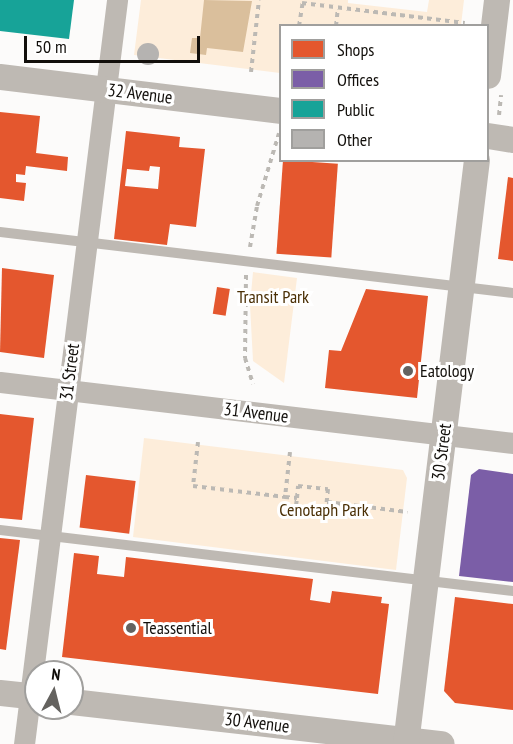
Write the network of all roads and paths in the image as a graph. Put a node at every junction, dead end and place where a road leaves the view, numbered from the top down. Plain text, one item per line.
1 (117, 0) edge
2 (260, 0) edge
3 (497, 0) edge
4 (302, 2) edge
5 (338, 8) junction
6 (465, 23) dead end
7 (299, 24) edge
8 (336, 24) edge
9 (489, 68) edge
10 (251, 72) dead end
11 (0, 77) edge
12 (105, 90) junction
13 (279, 111) edge
14 (489, 136) edge
15 (513, 140) edge
16 (477, 162) edge
17 (0, 232) edge
18 (87, 243) junction
19 (462, 288) junction
20 (513, 293) edge
21 (0, 382) edge
22 (68, 390) junction
23 (444, 435) junction
24 (198, 442) dead end
25 (513, 443) edge
26 (290, 452) dead end
27 (285, 497) junction
28 (297, 498) junction
29 (327, 502) junction
30 (407, 512) dead end
31 (0, 530) edge
32 (50, 536) junction
33 (426, 581) junction
34 (513, 591) edge
35 (37, 660) edge
36 (0, 693) edge
37 (24, 696) edge
38 (84, 703) edge
39 (29, 720) edge
40 (406, 742) edge
41 (24, 744) edge
42 (442, 744) edge

1 - 12 street, 31 Street
2 - 10 path
3 - 9 street
4 - 5 path
4 - 7 path
5 - 6 path
5 - 8 path
11 - 12 street, 32 Avenue
12 - 13 street, 32 Avenue
12 - 18 street, 31 Street
14 - 15 street
16 - 19 street, 30 Street
17 - 18 lane
18 - 19 lane
18 - 22 street, 31 Street
19 - 20 lane
19 - 23 street, 30 Street
21 - 22 street, 31 Avenue
22 - 23 street, 31 Avenue
22 - 32 street, 31 Street
23 - 25 street, 31 Avenue
23 - 33 street, 30 Street
24 - 27 path
26 - 27 path
27 - 28 path
28 - 29 path
28 - 29 path
29 - 30 path
31 - 32 lane
32 - 33 lane
32 - 35 street, 31 Street
33 - 34 lane
33 - 40 street, 30 Street
36 - 37 street
38 - 40 street, 30 Avenue
39 - 41 street, 31 Street
40 - 42 street, 30 Avenue

